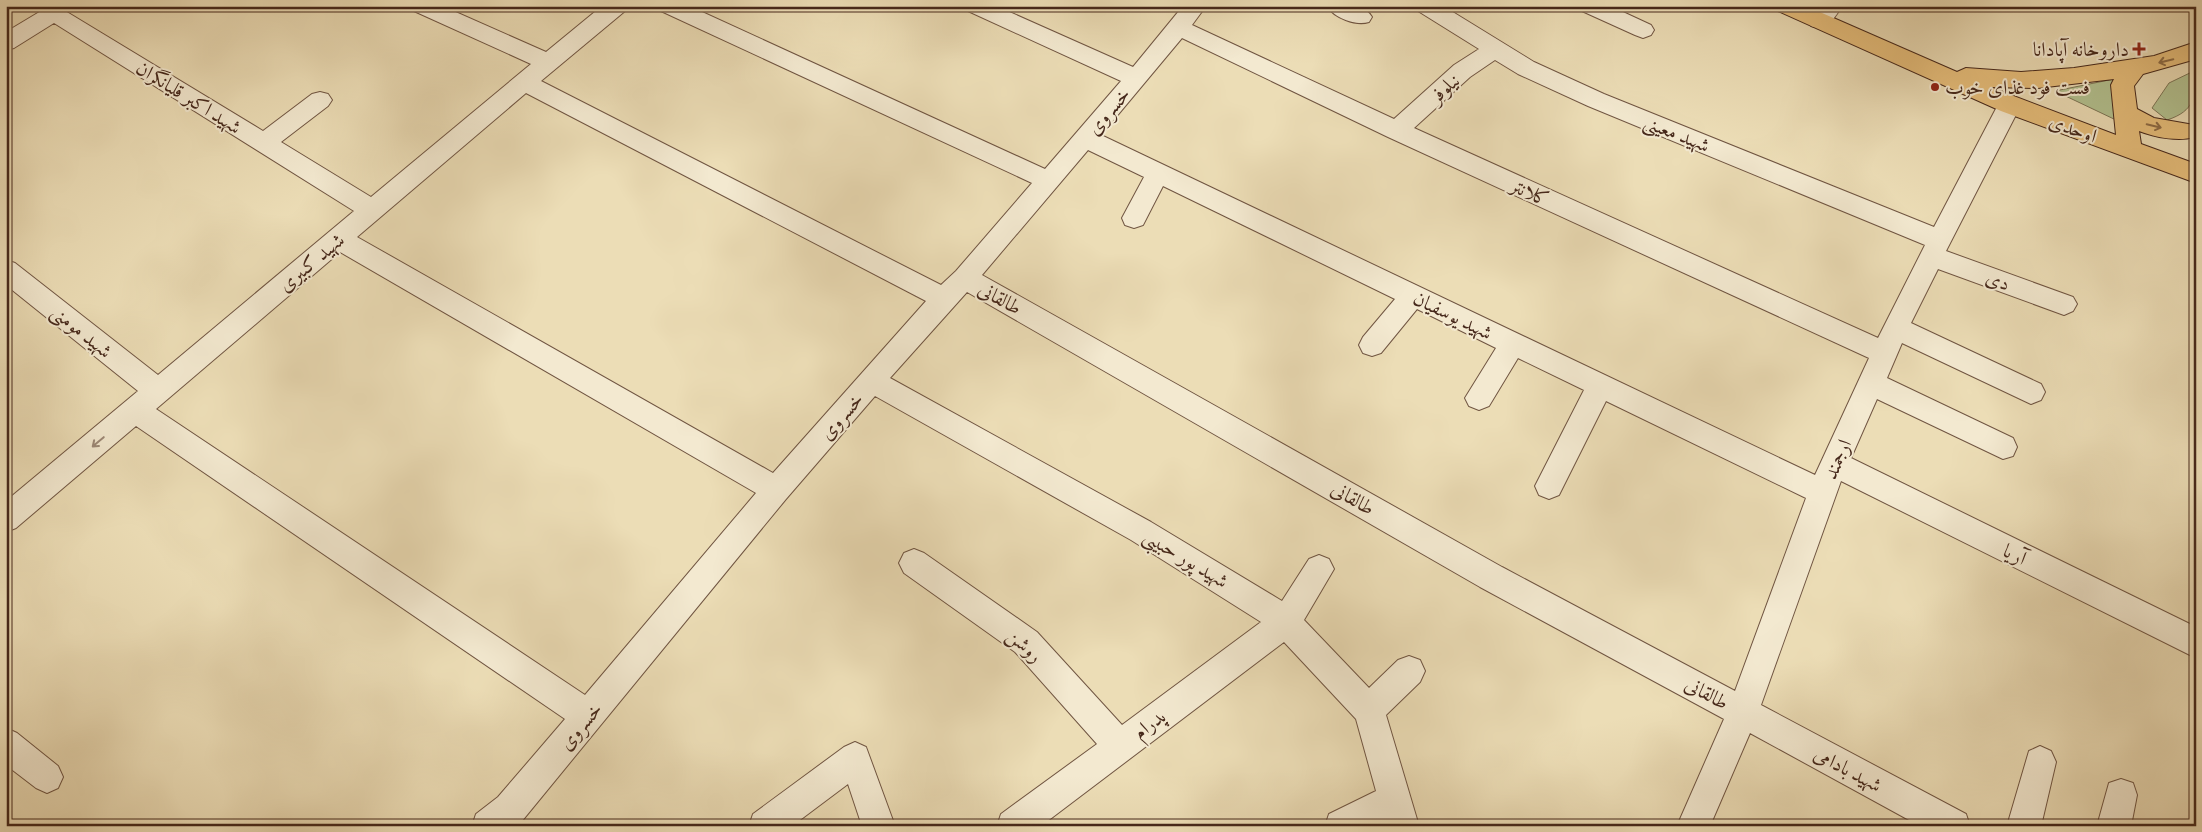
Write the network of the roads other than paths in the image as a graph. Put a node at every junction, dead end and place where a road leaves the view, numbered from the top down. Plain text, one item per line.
1 (422, 6) edge
2 (617, 6) edge
3 (669, 6) edge
4 (976, 6) edge
5 (1338, 6) edge
6 (1426, 6) edge
7 (1590, 6) edge
8 (1786, 6) edge
9 (1825, 13) edge
10 (1187, 16) edge
11 (1361, 17) dead end
12 (1643, 30) dead end
13 (6, 42) edge
14 (1495, 49) junction
15 (2196, 50) edge
16 (548, 62) junction
17 (2136, 68) junction
18 (1933, 70) junction
19 (1136, 78) junction
20 (524, 82) junction
21 (320, 100) dead end
22 (2009, 104) junction
23 (2124, 113) junction
24 (2191, 125) edge
25 (1396, 131) junction
26 (1085, 138) junction
27 (264, 143) junction
28 (2130, 150) junction
29 (2162, 161) junction
30 (1158, 173) junction
31 (2196, 174) edge
32 (1048, 181) junction
33 (372, 210) junction
34 (1134, 218) dead end
35 (339, 239) junction
36 (1935, 248) junction
37 (6, 270) edge
38 (965, 278) junction
39 (1413, 296) junction
40 (944, 298) junction
41 (2064, 304) dead end
42 (1895, 327) junction
43 (1372, 344) dead end
44 (1513, 344) junction
45 (1884, 353) junction
46 (871, 382) junction
47 (1870, 383) junction
48 (1600, 386) junction
49 (158, 391) junction
50 (2031, 392) dead end
51 (1479, 398) dead end
52 (135, 410) junction
53 (2002, 447) dead end
54 (1835, 464) junction
55 (1549, 486) dead end
56 (776, 490) junction
57 (1822, 492) junction
58 (6, 519) edge
59 (914, 563) dead end
60 (1319, 569) dead end
61 (1286, 622) junction
62 (2196, 643) edge
63 (1409, 671) dead end
64 (1369, 710) junction
65 (1743, 712) junction
66 (588, 716) junction
67 (6, 744) edge
68 (1120, 746) junction
69 (2040, 762) dead end
70 (47, 777) dead end
71 (1399, 813) edge
72 (488, 826) edge
73 (765, 826) edge
74 (879, 826) edge
75 (1013, 826) edge
76 (1341, 826) edge
77 (1693, 826) edge
78 (1954, 826) edge
79 (2024, 826) edge

1 - 16 street
2 - 16 street, شهید کبیری
3 - 32 street
4 - 19 street
5 - 11 street
6 - 14 street, شهید معینی
7 - 12 street
8 - 9 main road, اوحدی
9 - 18 main road, اوحدی
10 - 19 street, خسروی
10 - 25 street, کلانتر
13 - 27 street, شهید اکبر قلیانگران
14 - 25 street, نیلوفر
14 - 36 street, شهید معینی
15 -> 17 main road
16 - 20 street, شهید کبیری
17 - 18 main road
17 - 23 main road
18 - 22 main road, اوحدی
19 - 26 street, خسروی
20 - 33 street, شهید کبیری
20 - 40 street
21 - 27 street
22 - 28 main road, اوحدی
22 - 36 street, ارجمند
23 -> 24 main road
23 - 28 main road
24 - 29 main road
25 - 45 street, کلانتر
26 - 30 street, شهید یوسفیان
26 - 32 street, خسروی
27 - 33 street, شهید اکبر قلیانگران
28 - 29 main road, اوحدی
29 - 31 main road, اوحدی
30 - 34 street
30 - 39 street, شهید یوسفیان
32 - 38 street, خسروی
33 - 35 street, شهید کبیری
35 - 49 street, شهید کبیری
35 - 56 street
36 - 41 street, دی
36 - 42 street, ارجمند
37 - 49 street, شهید مومنی
38 - 40 street, خسروی
38 - 65 street, طالقانی
39 - 43 street
39 - 44 street, شهید یوسفیان
40 - 46 street, خسروی
42 - 45 street, ارجمند
42 - 50 street
44 - 48 street, شهید یوسفیان
44 - 51 street
45 - 47 street, ارجمند
46 - 56 street, خسروی
46 - 61 street, شهید پور حبیبی
47 - 53 street
47 - 54 street, ارجمند
48 - 55 street
48 - 57 street, شهید یوسفیان
49 - 52 street, شهید کبیری
52 -> 58 street, شهید کبیری
52 - 66 street
54 - 57 street, ارجمند
54 - 62 street, آریا
56 - 66 street, خسروی
57 - 65 street, ارجمند
59 - 68 street, روشن
60 - 61 street
61 - 64 street, شهید پور حبیبی
61 - 68 street, پدرام
63 - 64 street
64 - 71 street, شهید پور حبیبی
65 - 77 street, ارجمند
65 - 78 street, شهید بادامی
66 - 72 street, خسروی
67 - 70 street
68 - 75 street, پدرام
69 - 79 street
71 - 76 street
73 - 74 street

